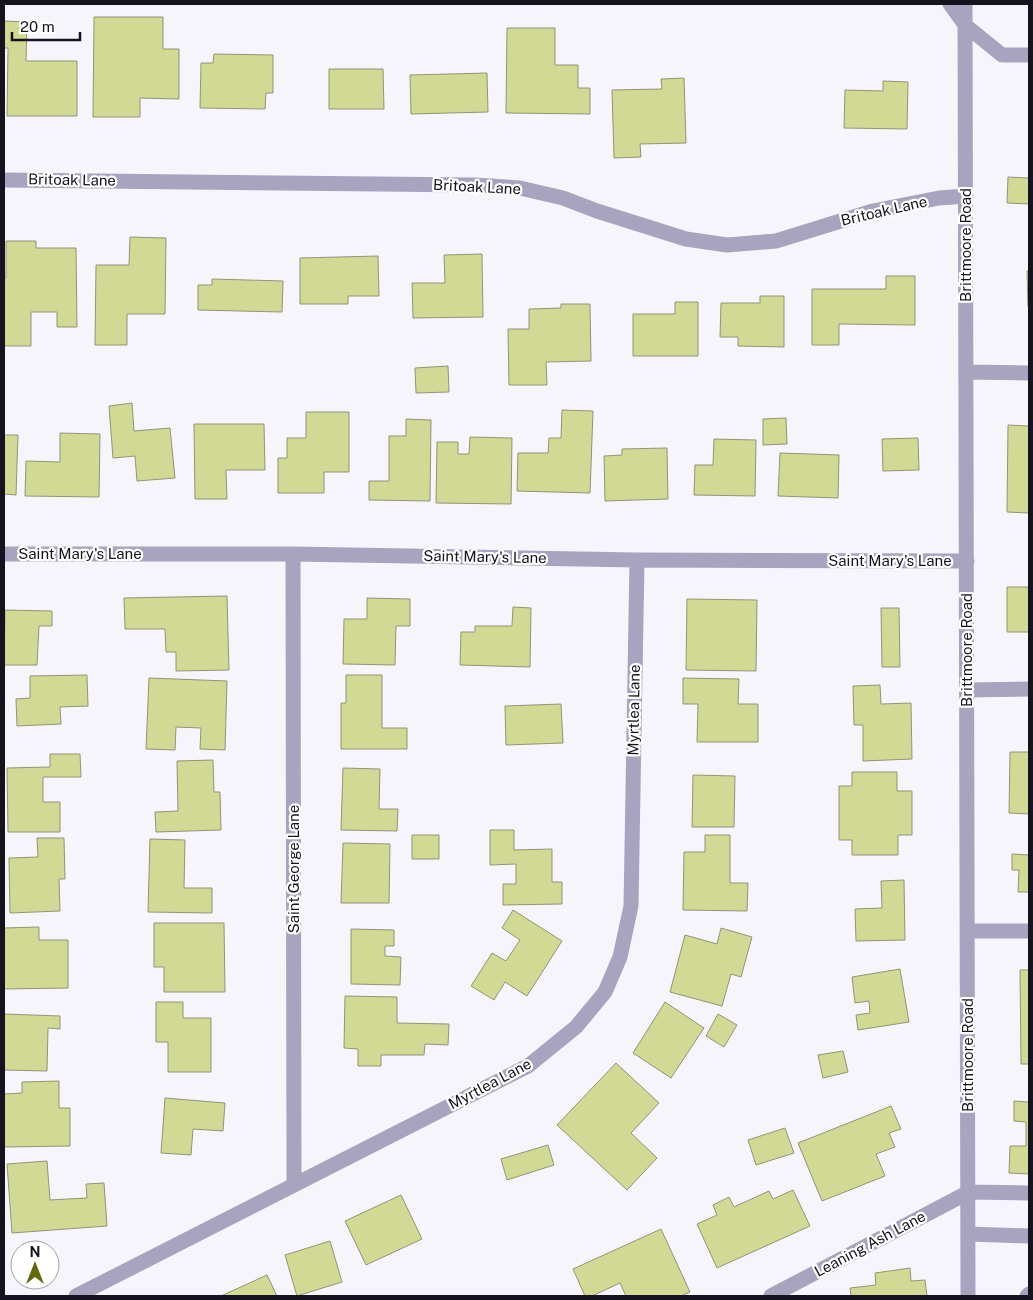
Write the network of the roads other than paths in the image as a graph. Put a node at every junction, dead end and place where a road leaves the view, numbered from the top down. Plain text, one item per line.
1 (950, 4) edge
2 (965, 4) edge
3 (965, 25) junction
4 (1029, 55) edge
5 (4, 180) edge
6 (966, 196) junction
7 (966, 372) junction
8 (1029, 373) edge
9 (4, 554) edge
10 (294, 554) junction
11 (637, 560) junction
12 (967, 561) junction
13 (1029, 689) edge
14 (967, 690) junction
15 (968, 931) junction
16 (1029, 931) edge
17 (294, 1184) junction
18 (969, 1192) junction
19 (1029, 1193) edge
20 (968, 1234) junction
21 (1029, 1236) edge
22 (76, 1296) edge
23 (771, 1296) edge
24 (968, 1296) edge

1 - 3 street
2 - 3 street, Brittmoore Road
3 - 4 street
3 - 6 street, Brittmoore Road
5 - 6 street, Britoak Lane
6 - 7 street, Brittmoore Road
7 - 8 street
7 - 12 street, Brittmoore Road
9 - 10 street, Saint Mary's Lane
10 - 11 street, Saint Mary's Lane
10 - 17 street, Saint George Lane
11 - 12 street, Saint Mary's Lane
11 - 17 street, Myrtlea Lane
12 - 14 street, Brittmoore Road
13 - 14 street
14 - 15 street, Brittmoore Road
15 - 16 street
15 - 18 street, Brittmoore Road
17 - 22 street, Myrtlea Lane
18 - 19 street
18 - 20 street, Brittmoore Road
18 - 23 street, Leaning Ash Lane
20 - 21 street
20 - 24 street, Brittmoore Road

